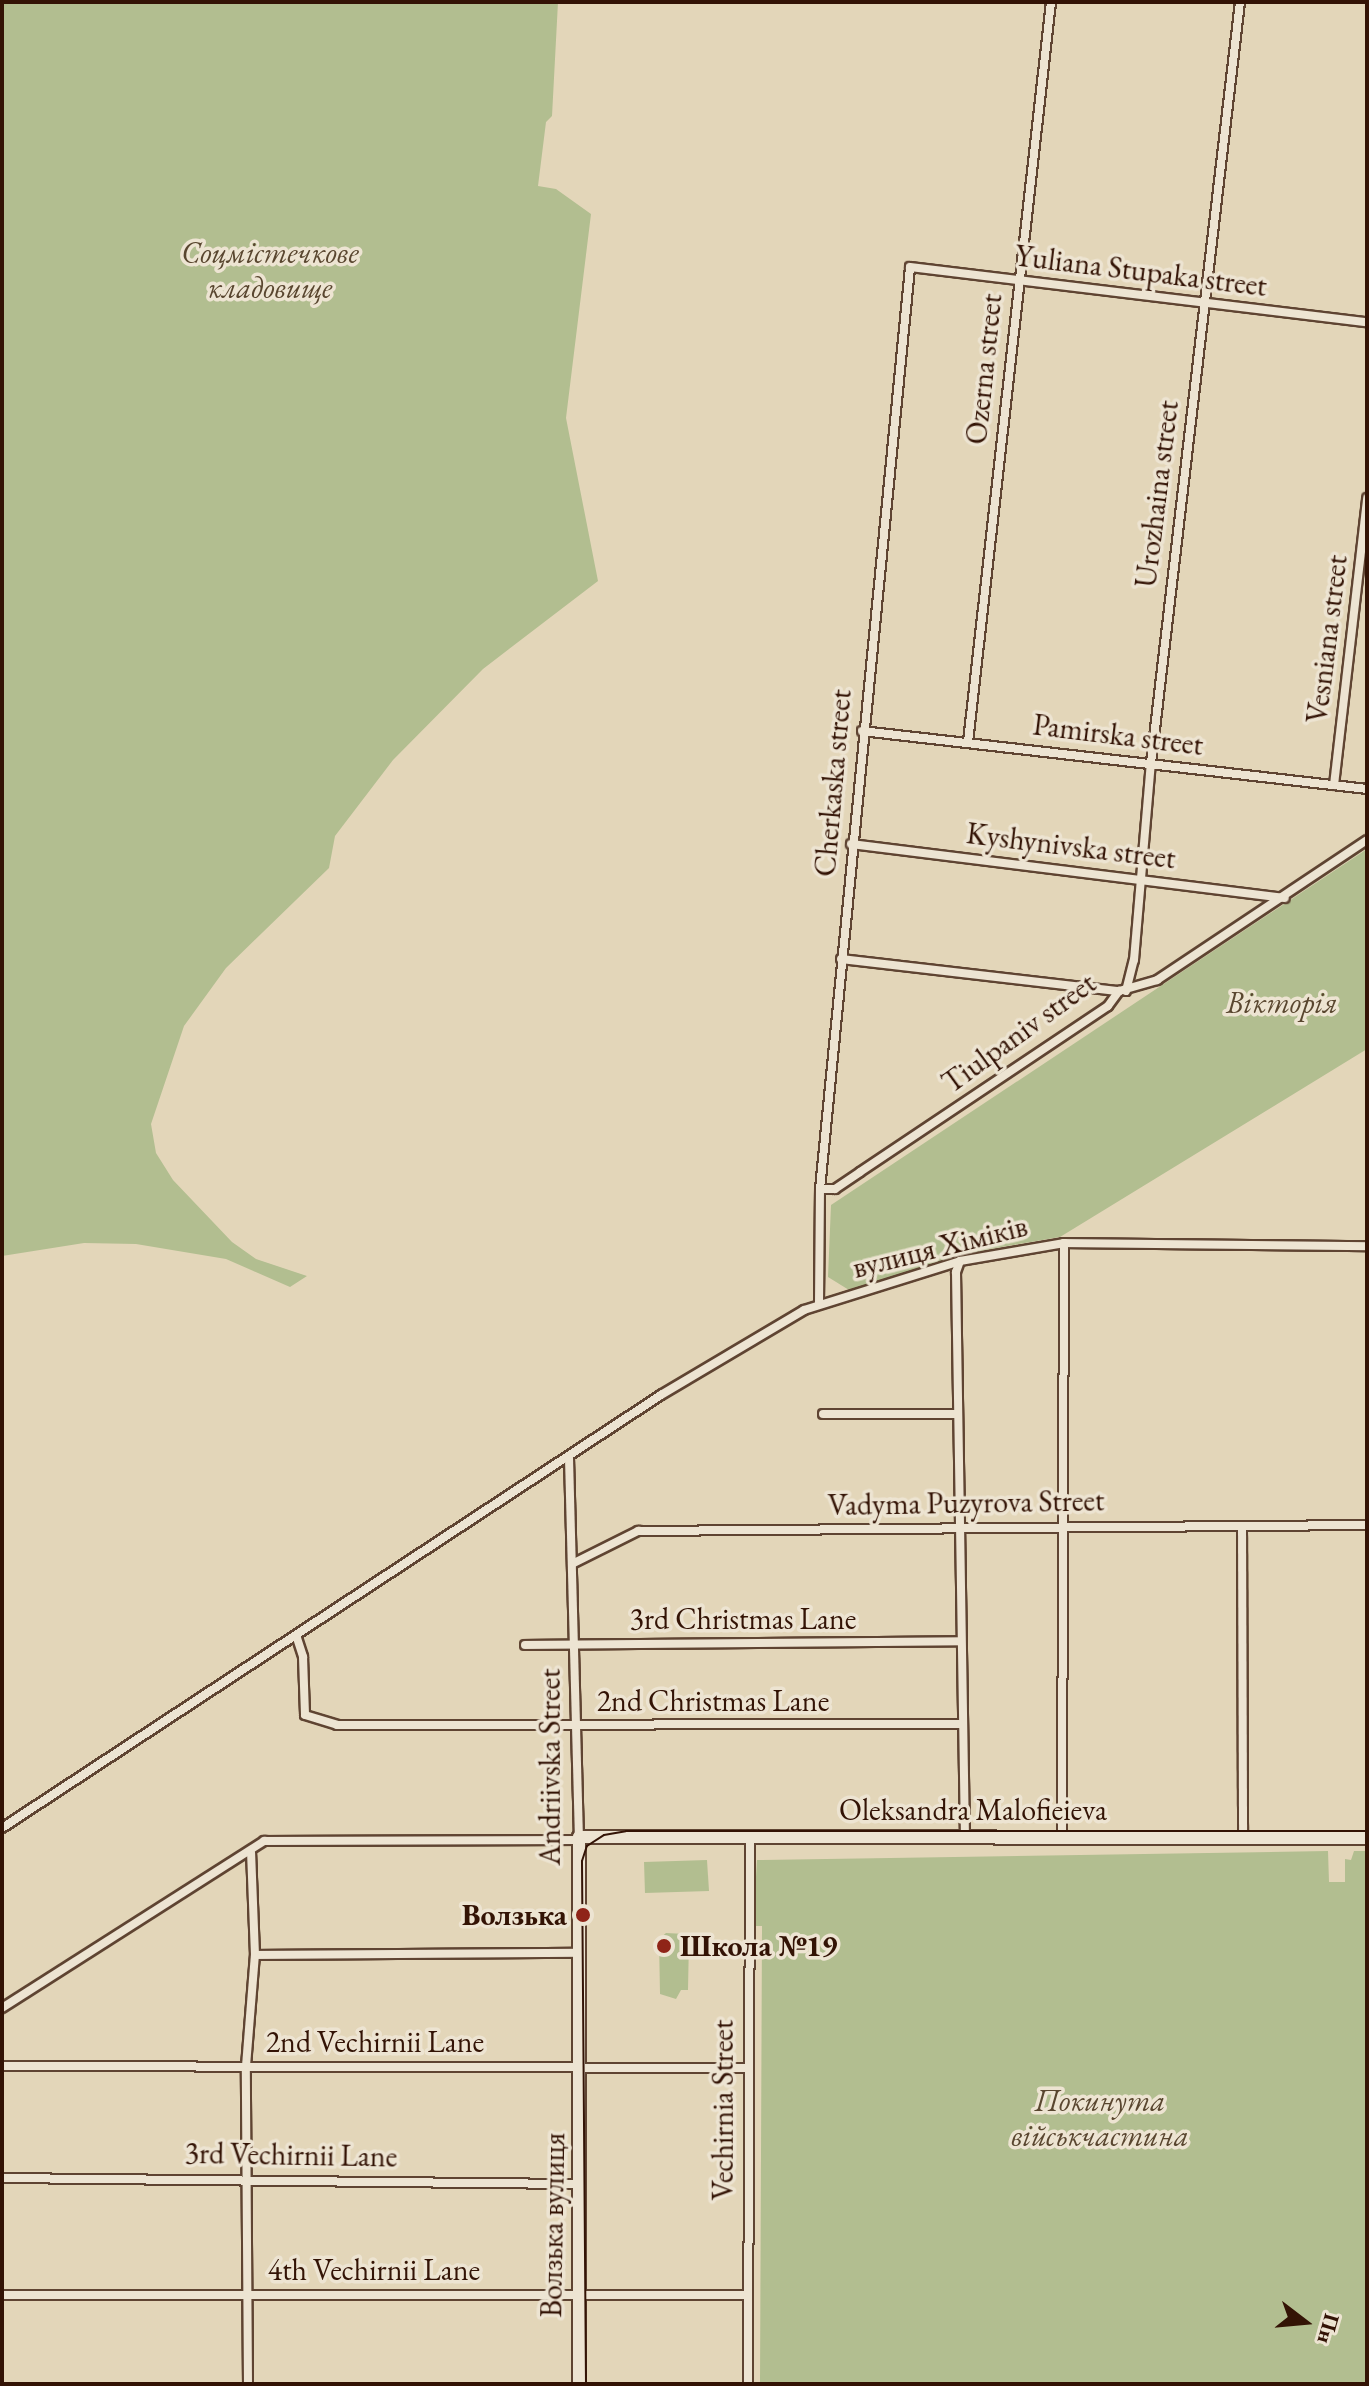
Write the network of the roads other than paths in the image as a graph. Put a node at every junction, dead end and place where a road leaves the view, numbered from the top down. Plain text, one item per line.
1 (1051, 2) edge
2 (1240, 2) edge
3 (910, 267) joint
4 (1018, 279) junction
5 (1204, 303) junction
6 (1367, 322) edge
7 (1367, 498) edge
8 (862, 731) junction
9 (968, 742) junction
10 (1151, 763) junction
11 (1334, 785) junction
12 (1367, 789) edge
13 (1367, 840) edge
14 (851, 844) junction
15 (1140, 877) junction
16 (1285, 898) junction
17 (841, 959) junction
18 (1122, 991) junction
19 (820, 1189) junction
20 (1064, 1243) junction
21 (1367, 1246) edge
22 (960, 1261) junction
23 (819, 1303) junction
24 (823, 1414) dead end
25 (958, 1414) junction
26 (569, 1458) junction
27 (1060, 1525) junction
28 (1367, 1525) edge
29 (1242, 1526) junction
30 (959, 1528) junction
31 (574, 1563) junction
32 (297, 1638) junction
33 (961, 1641) junction
34 (576, 1644) junction
35 (525, 1645) dead end
36 (962, 1724) junction
37 (576, 1725) junction
38 (2, 1828) edge
39 (1062, 1834) junction
40 (965, 1836) junction
41 (750, 1837) junction
42 (577, 1838) junction
43 (1243, 1838) junction
44 (1367, 1838) edge
45 (251, 1853) junction
46 (578, 1953) junction
47 (255, 1955) junction
48 (2, 2008) edge
49 (2, 2066) edge
50 (246, 2066) junction
51 (580, 2066) junction
52 (748, 2068) junction
53 (2, 2178) edge
54 (247, 2178) junction
55 (579, 2184) junction
56 (577, 2293) junction
57 (2, 2295) edge
58 (248, 2295) junction
59 (747, 2295) junction
60 (248, 2384) edge
61 (579, 2384) edge
62 (748, 2384) edge

1 - 4 street, Ozerna street
2 - 5 street, Urozhaina street
3 - 4 street, Yuliana Stupaka street
3 - 8 street, Cherkaska street
4 - 5 street, Yuliana Stupaka street
4 - 9 street, Ozerna street
5 - 6 street, Yuliana Stupaka street
5 - 10 street, Urozhaina street
7 - 11 street, Vesniana street
8 - 9 street, Pamirska street
8 - 14 street, Cherkaska street
9 - 10 street, Pamirska street
10 - 11 street, Pamirska street
10 - 15 street, Urozhaina street
11 - 12 street, Pamirska street
13 - 16 street, Tiulpaniv street
14 - 15 street, Kyshynivska street
14 - 17 street, Cherkaska street
15 - 16 street, Kyshynivska street
15 - 18 street, Urozhaina street
16 - 18 street, Tiulpaniv street
17 - 18 street
17 - 19 street, Cherkaska street
18 - 19 street, Tiulpaniv street
19 - 23 street, Cherkaska street
20 - 21 street, вулиця Хіміків
20 - 22 street, вулиця Хіміків
20 - 27 street
22 - 23 street, вулиця Хіміків
22 - 25 street
23 - 26 street, вулиця Хіміків
24 - 25 street
25 - 30 street
26 - 31 street, Andriivska Street
26 - 32 street, вулиця Хіміків
27 - 29 street, Vadyma Puzyrova Street
27 - 30 street, Vadyma Puzyrova Street
27 - 39 street
28 - 29 street, Vadyma Puzyrova Street
29 - 43 street
30 - 31 street, Vadyma Puzyrova Street
30 - 33 street
31 - 34 street, Andriivska Street
32 - 37 street, 2nd Christmas Lane
32 - 38 street, вулиця Хіміків
33 - 34 street, 3rd Christmas Lane
33 - 36 street
34 - 35 street, 3rd Christmas Lane
34 - 37 street, Andriivska Street
36 - 37 street, 2nd Christmas Lane
36 - 40 street
37 - 42 street, Andriivska Street
39 - 40 street, Oleksandra Malofieieva
39 - 43 street, Oleksandra Malofieieva
40 - 41 street, Oleksandra Malofieieva
41 - 42 street, Oleksandra Malofieieva
41 - 52 street, Vechirnia Street
42 - 45 street, Oleksandra Malofieieva
42 - 46 street, Andriivska Street
43 - 44 street, Oleksandra Malofieieva
45 - 47 street
45 - 48 street, Oleksandra Malofieieva
46 - 47 street
46 - 51 street, Andriivska Street
47 - 50 street
49 - 50 street, 2nd Vechirnii Lane
50 - 51 street, 2nd Vechirnii Lane
50 - 54 street
51 - 52 street, 2nd Vechirnii Lane
51 - 55 street, Волзька вулиця
52 - 59 street, Vechirnia Street
53 - 54 street, 3rd Vechirnii Lane
54 - 55 street, 3rd Vechirnii Lane
54 - 58 street
55 - 56 street, Волзька вулиця
56 - 58 street, 4th Vechirnii Lane
56 - 59 street, 4th Vechirnii Lane
56 - 61 street, Волзька вулиця
57 - 58 street, 4th Vechirnii Lane
58 - 60 street
59 - 62 street, Vechirnia Street

